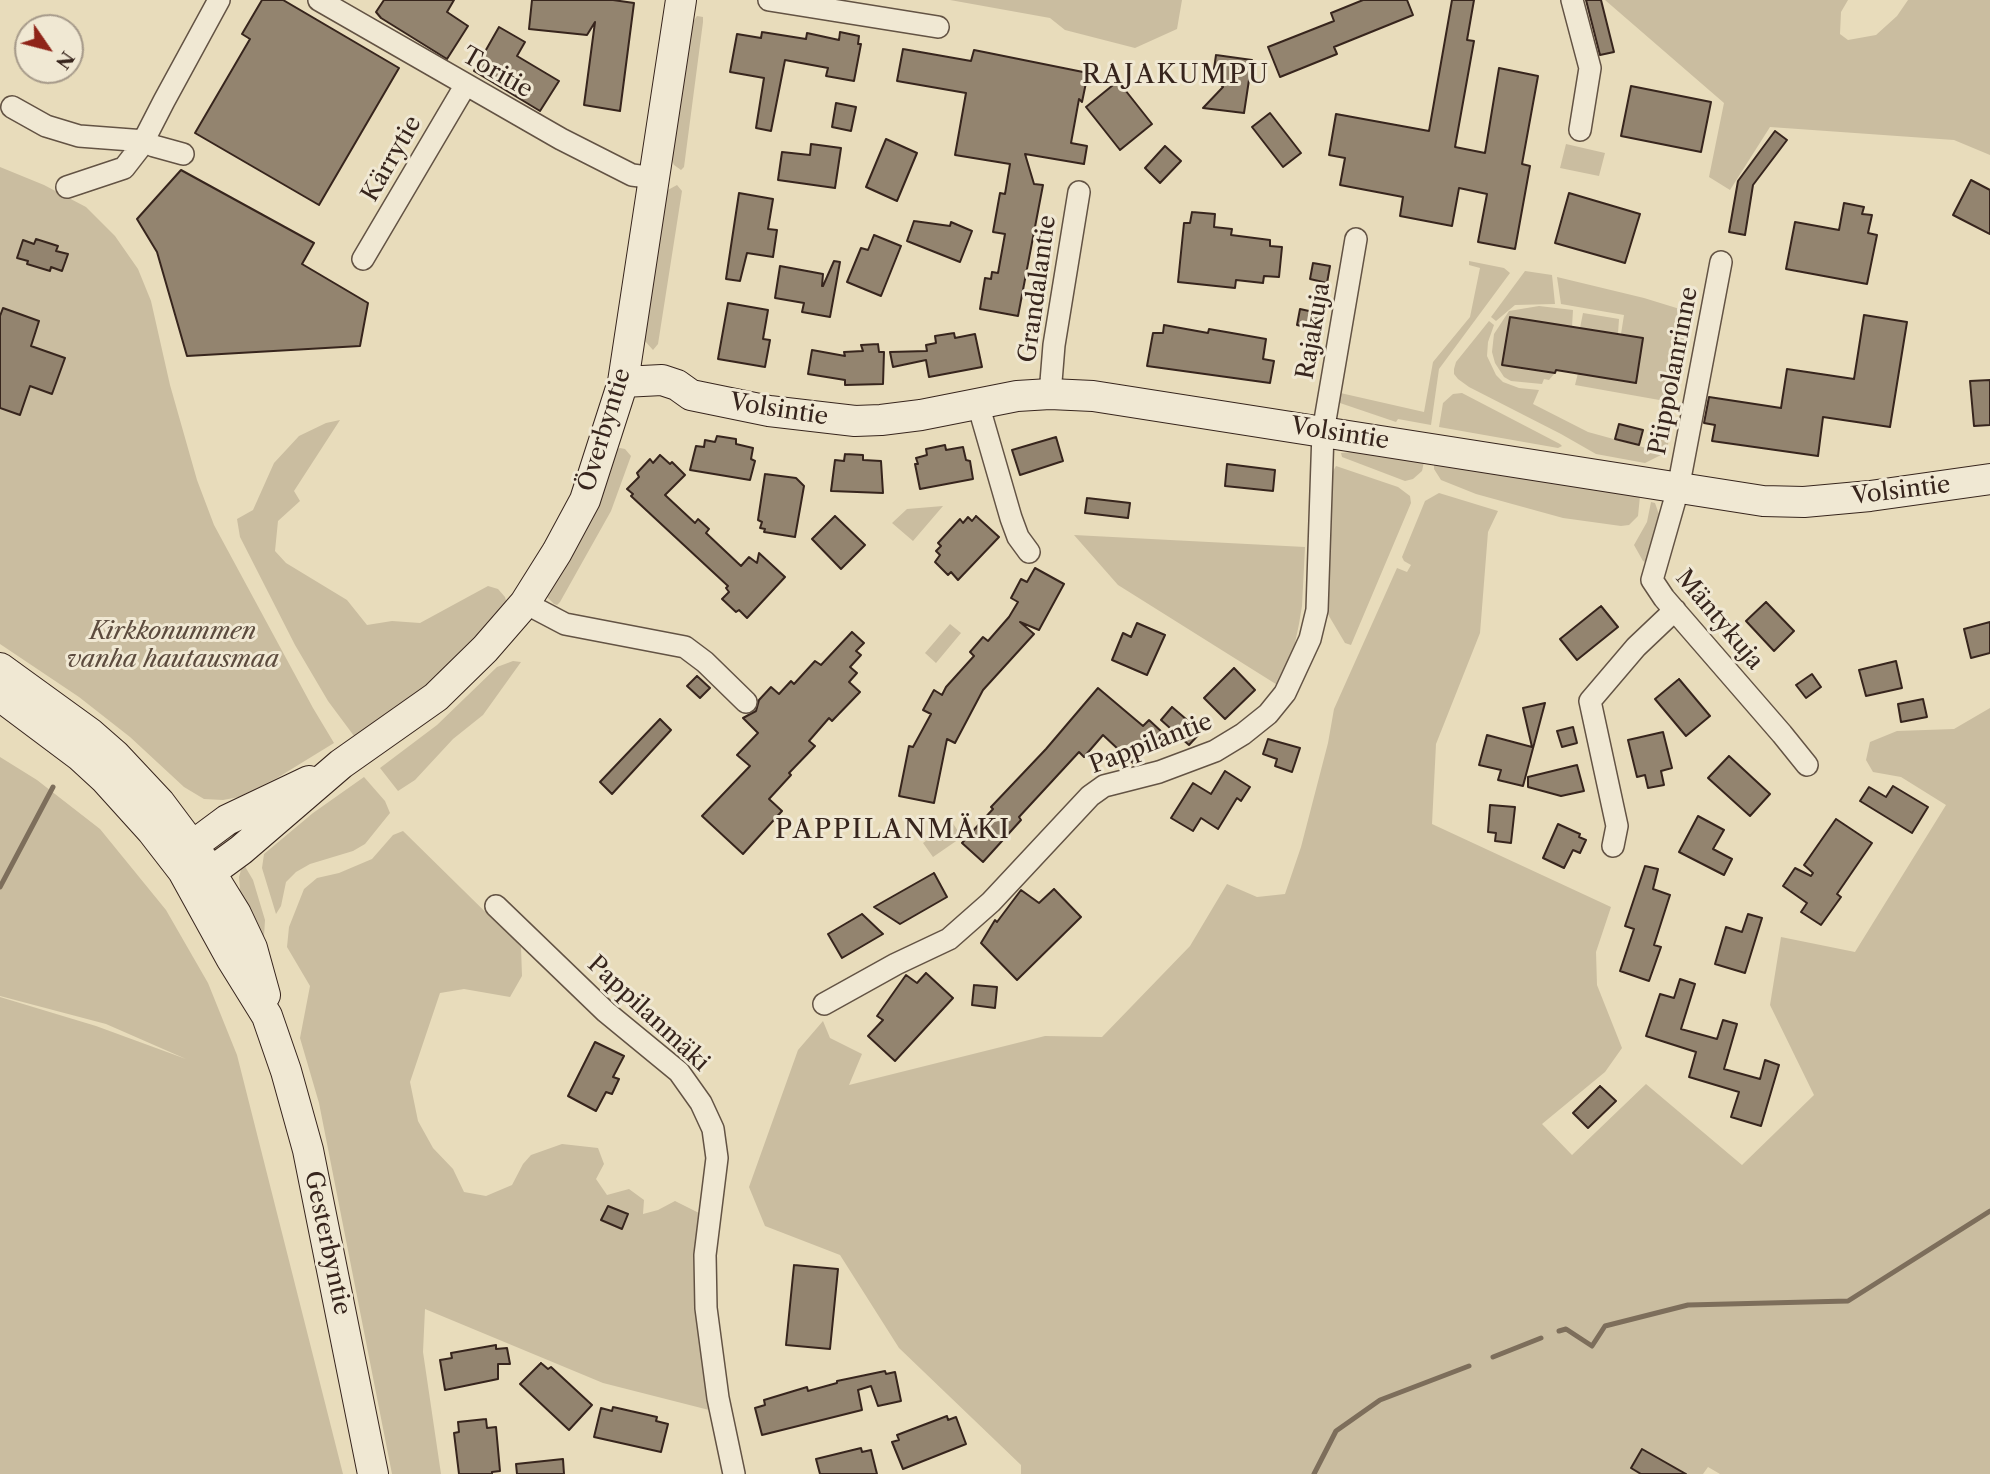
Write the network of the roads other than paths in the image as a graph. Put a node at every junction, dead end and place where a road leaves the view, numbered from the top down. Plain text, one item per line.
1 (219, 0) edge
2 (319, 0) edge
3 (681, 0) edge
4 (769, 0) edge
5 (1572, 0) edge
6 (939, 27) dead end
7 (465, 86) junction
8 (12, 107) dead end
9 (1580, 130) dead end
10 (146, 139) junction
11 (181, 150) dead end
12 (655, 178) junction
13 (66, 187) dead end
14 (1079, 192) dead end
15 (1356, 239) dead end
16 (363, 259) dead end
17 (1721, 262) dead end
18 (623, 382) junction
19 (1050, 394) junction
20 (978, 404) junction
21 (1323, 432) junction
22 (1990, 479) edge
23 (1678, 489) junction
24 (1029, 552) dead end
25 (525, 603) junction
26 (1675, 610) junction
27 (0, 668) edge
28 (0, 696) edge
29 (746, 702) dead end
30 (1807, 765) dead end
31 (1613, 846) dead end
32 (195, 863) junction
33 (496, 906) dead end
34 (824, 1003) dead end
35 (373, 1474) edge
36 (734, 1474) edge

1 - 10 street
2 - 7 street, Toritie
3 - 12 street, Överbyntie
4 - 6 street
5 - 9 street
7 - 12 street, Toritie
7 - 16 street, Kärrytie
8 - 10 street
10 - 11 street
10 - 13 street
12 - 18 street, Överbyntie
14 - 19 street, Grandalantie
15 - 21 street, Rajakuja
17 - 23 street, Piippolanrinne
18 - 20 street, Volsintie
18 - 25 street, Överbyntie
19 - 20 street, Volsintie
19 - 21 street, Volsintie
20 - 24 street
21 - 23 street, Volsintie
21 - 34 street, Pappilantie
22 - 23 street, Volsintie
23 - 26 street, Mäntykuja
25 - 29 street
25 - 32 street, Överbyntie
26 - 30 street, Mäntykuja
26 - 31 street
27 - 32 street
28 - 32 street
32 - 35 street, Gesterbyntie
33 - 36 street, Pappilanmäki

